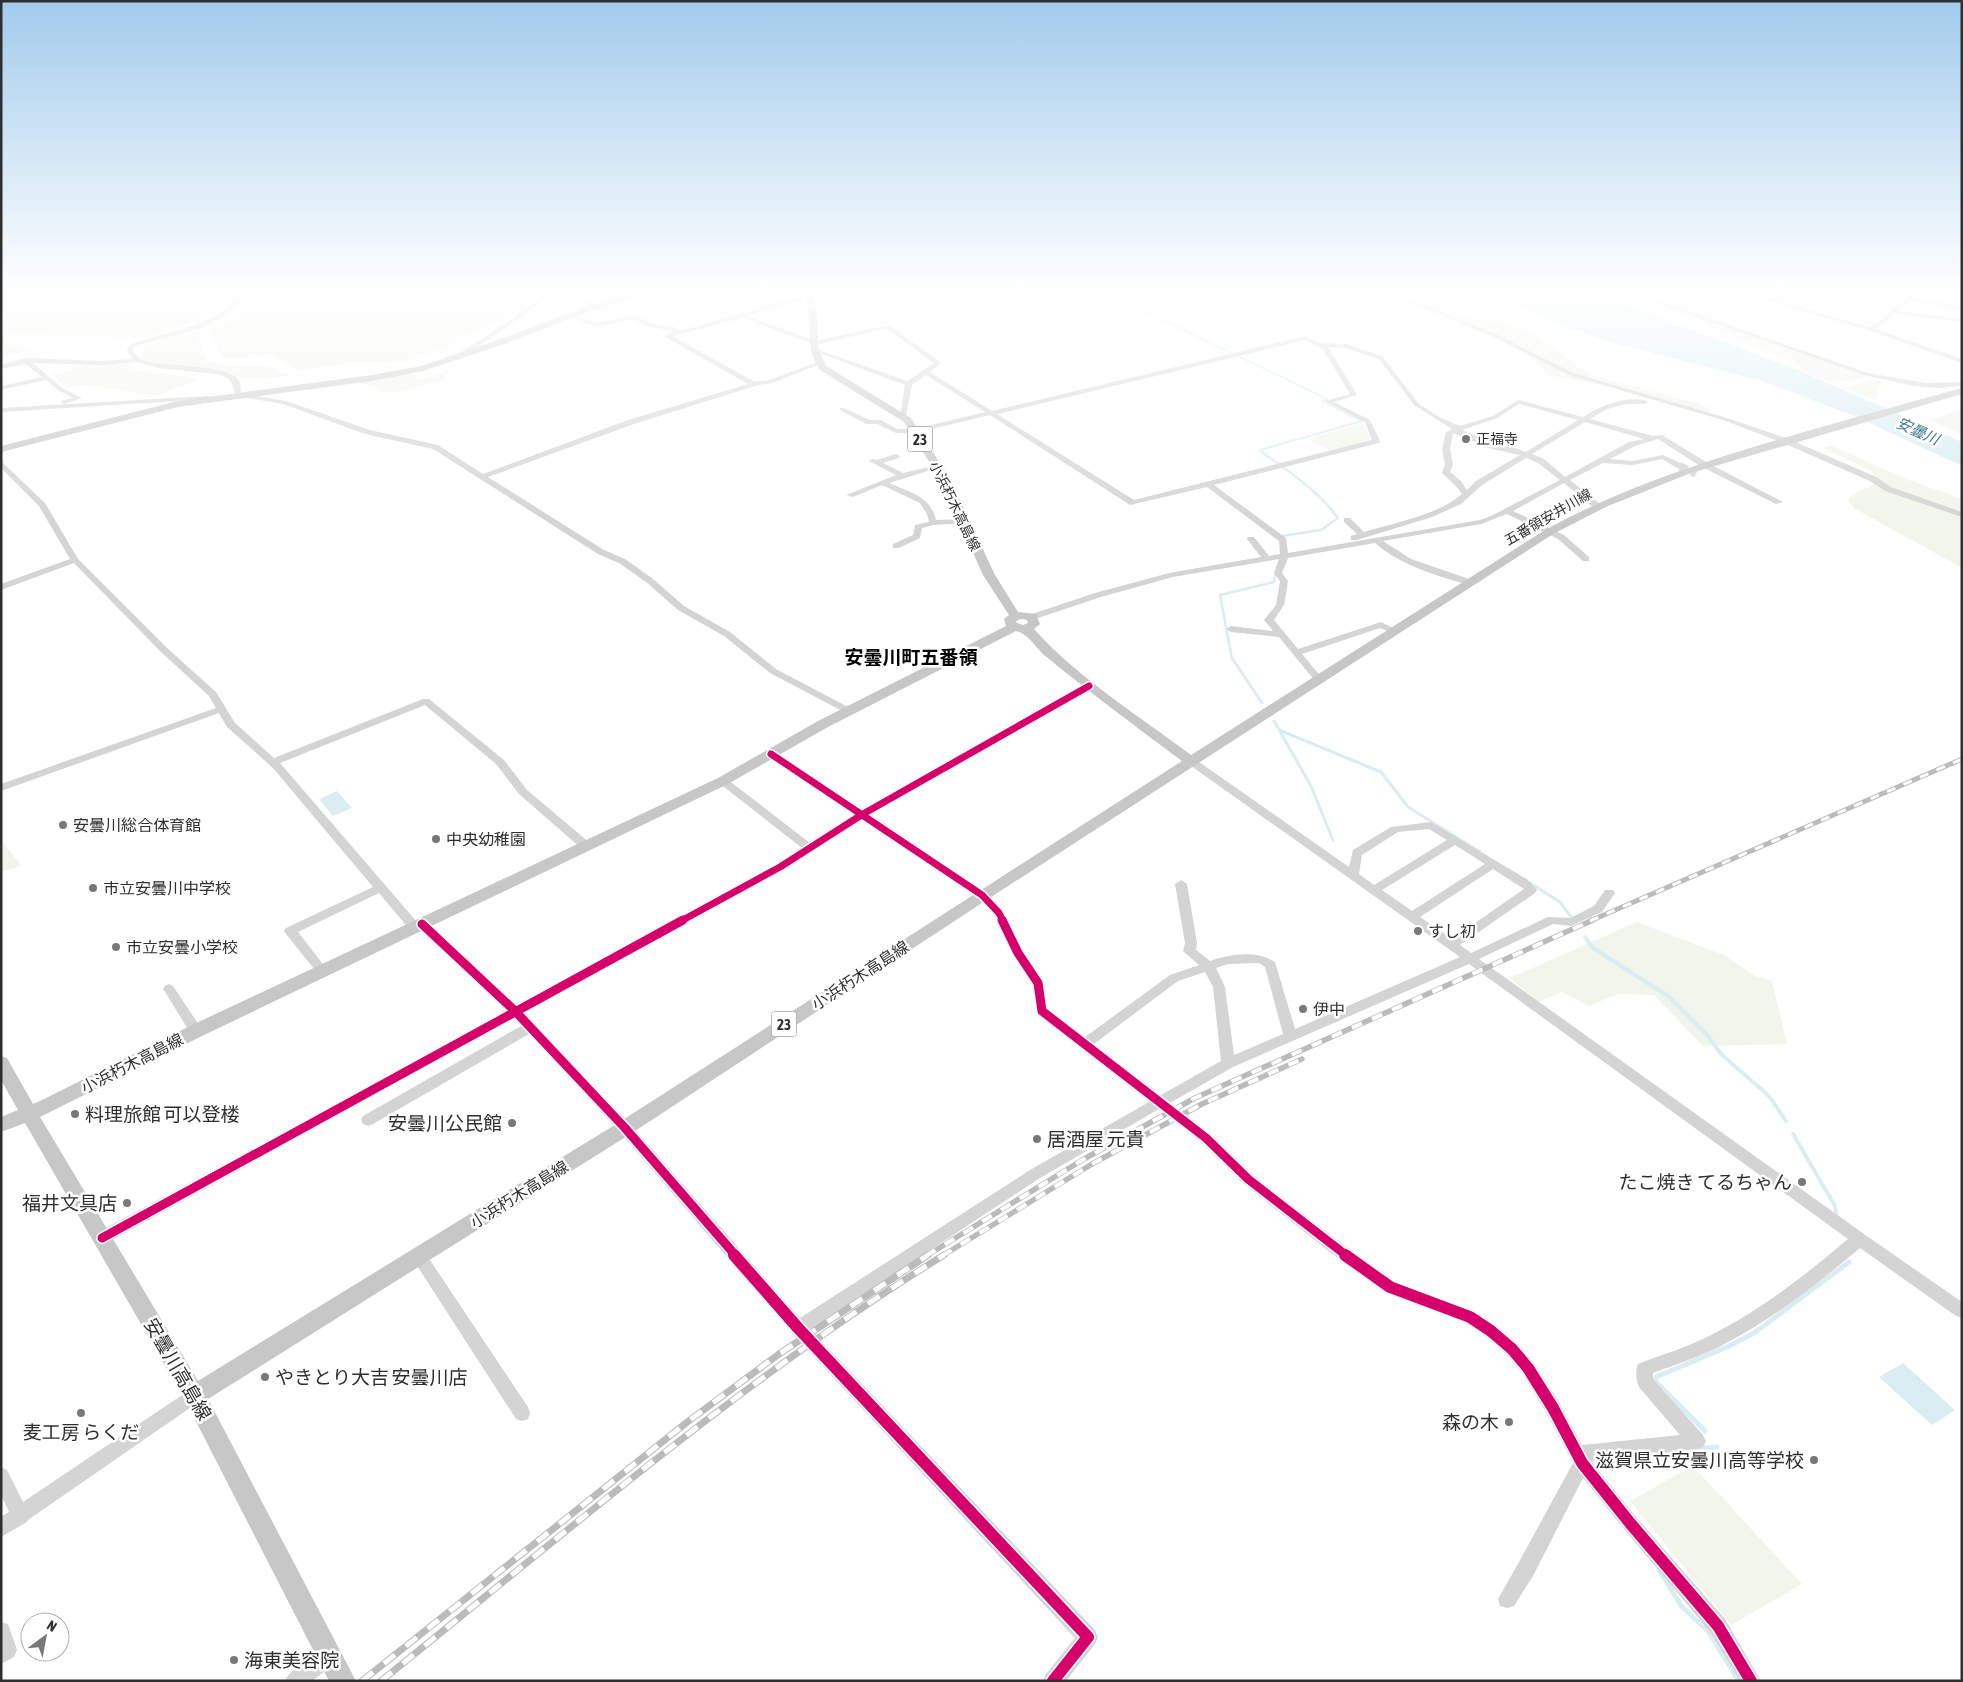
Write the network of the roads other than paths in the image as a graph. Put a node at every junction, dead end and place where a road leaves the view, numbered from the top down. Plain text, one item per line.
1 (39, 371) edge
2 (214, 371) edge
3 (405, 371) edge
4 (731, 371) edge
5 (798, 371) edge
6 (829, 371) edge
7 (878, 371) edge
8 (1163, 371) edge
9 (1339, 371) edge
10 (1393, 371) edge
11 (1568, 371) edge
12 (1859, 371) edge
13 (926, 372) joint
14 (46, 378) junction
15 (754, 384) junction
16 (908, 384) junction
17 (1962, 384) edge
18 (1, 388) edge
19 (1962, 391) edge
20 (238, 395) junction
21 (220, 398) junction
22 (1, 408) edge
23 (43, 408) junction
24 (842, 409) dead end
25 (990, 413) junction
26 (902, 416) junction
27 (1718, 417) junction
28 (1583, 420) junction
29 (1457, 429) junction
30 (915, 431) junction
31 (1651, 438) junction
32 (1785, 441) junction
33 (1, 449) edge
34 (1527, 454) junction
35 (896, 456) dead end
36 (1600, 460) junction
37 (1, 463) edge
38 (1707, 463) junction
39 (1680, 466) tunnel mouth
40 (938, 467) junction
41 (902, 475) junction
42 (482, 477) junction
43 (1564, 479) junction
44 (883, 483) junction
45 (1208, 484) junction
46 (850, 495) dead end
47 (1466, 495) junction
48 (1779, 502) dead end
49 (1596, 506) junction
50 (1506, 511) junction
51 (1962, 515) edge
52 (1347, 520) dead end
53 (964, 521) junction
54 (933, 523) junction
55 (1549, 532) junction
56 (1362, 536) junction
57 (1251, 539) dead end
58 (1378, 540) junction
59 (896, 546) dead end
60 (1327, 548) junction
61 (1284, 556) junction
62 (1267, 559) junction
63 (1586, 559) dead end
64 (75, 560) junction
65 (1469, 582) junction
66 (1, 587) edge
67 (1022, 622) junction
68 (1231, 629) dead end
69 (1394, 630) junction
70 (1282, 635) junction
71 (1296, 653) junction
72 (1318, 679) junction
73 (1089, 686) junction
74 (222, 709) junction
75 (848, 711) junction
76 (771, 754) junction
77 (1191, 761) junction
78 (273, 762) junction
79 (723, 781) junction
80 (1, 788) edge
81 (863, 814) junction
82 (1455, 840) junction
83 (586, 846) junction
84 (810, 848) junction
85 (1493, 864) junction
86 (1353, 875) junction
87 (1181, 884) dead end
88 (380, 888) junction
89 (1374, 890) junction
90 (1609, 893) dead end
91 (982, 895) junction
92 (1412, 917) junction
93 (418, 925) junction
94 (1452, 945) junction
95 (1470, 958) junction
96 (1208, 966) junction
97 (323, 972) junction
98 (169, 989) dead end
99 (516, 1012) junction
100 (530, 1027) junction
101 (196, 1031) junction
102 (1290, 1036) junction
103 (1085, 1044) junction
104 (1, 1063) edge
105 (1228, 1063) junction
106 (1160, 1102) junction
107 (30, 1113) junction
108 (368, 1120) dead end
109 (1, 1125) edge
110 (625, 1128) junction
111 (102, 1238) junction
112 (1859, 1239) junction
113 (419, 1256) junction
114 (1962, 1311) edge
115 (798, 1328) junction
116 (194, 1395) junction
117 (522, 1413) dead end
118 (1580, 1458) junction
119 (1, 1476) edge
120 (21, 1516) junction
121 (1, 1528) edge
122 (1507, 1599) dead end
123 (1, 1631) edge
124 (1, 1654) edge
125 (329, 1656) junction
126 (295, 1681) edge
127 (343, 1681) edge
128 (1054, 1681) edge
129 (1751, 1681) edge

1 - 14 street
2 - 20 street
3 - 20 main road
4 - 15 street
5 - 15 street
6 - 26 main road, 小浜朽木高島線 / 23
7 - 16 street
8 - 25 street
9 - 45 street
10 - 29 street
11 - 27 street
12 - 17 street
13 - 16 street
13 - 25 street
14 - 18 street
14 - 23 street
15 - 42 street
16 - 26 street
19 - 32 main road, 五番領安井川線
20 - 21 main road
20 - 42 street
21 - 23 street
21 - 33 main road
22 - 23 street
24 - 30 street
25 - 30 street
25 - 45 street
26 - 30 main road, 小浜朽木高島線 / 23
27 - 28 street
27 - 32 street
28 - 29 street
28 - 31 street
28 - 34 street
29 - 34 street
29 - 47 street
30 - 40 main road, 小浜朽木高島線 / 23
31 - 36 street
31 - 38 street
32 - 38 main road, 五番領安井川線
32 - 51 street
34 - 43 street
34 - 47 street
35 - 41 street
36 - 39 street
36 - 43 street
37 - 64 street
38 - 48 street
38 - 49 main road, 五番領安井川線
40 - 41 street
40 - 53 main road, 小浜朽木高島線 / 23
41 - 44 street
42 - 75 street
43 - 49 street
43 - 50 street
44 - 46 street
44 - 54 street
45 - 61 street
47 - 56 street
49 - 55 main road, 五番領安井川線
50 - 55 street
50 - 58 street
52 - 56 street
53 - 54 street
53 - 67 main road, 小浜朽木高島線 / 23
54 - 59 street
55 - 63 street
55 - 65 main road, 五番領安井川線
56 - 60 street
57 - 62 street
58 - 60 street
58 - 65 street
60 - 61 street
61 - 62 street
61 - 70 street
62 - 67 street
64 - 66 street
64 - 74 street
65 - 69 main road, 五番領安井川線
67 - 73 main road, 小浜朽木高島線 / 23
67 - 75 main road, 小浜朽木高島線
68 - 70 street
69 - 71 street
69 - 72 main road, 五番領安井川線
70 - 71 street
71 - 72 street
72 - 77 main road, 五番領安井川線
73 - 77 main road, 小浜朽木高島線 / 23
73 - 81 street
74 - 78 street
74 - 80 street
75 - 76 main road, 小浜朽木高島線
76 - 79 main road, 小浜朽木高島線
76 - 81 street
77 - 86 street
77 - 91 main road, 小浜朽木高島線 / 23
78 - 83 street
78 - 88 street
79 - 83 main road, 小浜朽木高島線
79 - 84 street
81 - 84 street
81 - 91 street
82 - 85 street
82 - 86 street
82 - 89 street
83 - 93 main road, 小浜朽木高島線
84 - 99 street
85 - 92 street
85 - 94 street
86 - 89 street
87 - 96 street
88 - 93 street
88 - 97 street
89 - 92 street
90 - 95 street
91 - 103 street
91 - 110 main road, 小浜朽木高島線 / 23
92 - 94 street
93 - 97 main road, 小浜朽木高島線
93 - 99 street
94 - 95 street
95 - 102 street
95 - 112 street
96 - 102 street
96 - 103 street
96 - 105 street
97 - 101 main road, 小浜朽木高島線
98 - 101 street
99 - 100 street
99 - 111 street
100 - 108 street
100 - 110 street
101 - 107 main road, 小浜朽木高島線
102 - 105 street
103 - 106 street
104 - 107 main road, 安曇川高島線
105 - 106 street
106 - 115 street
106 - 118 street
107 - 109 main road, 小浜朽木高島線
107 - 111 main road, 安曇川高島線
110 - 113 main road, 小浜朽木高島線 / 23
110 - 115 street
111 - 116 main road, 安曇川高島線
112 - 114 street
112 - 118 street
113 - 116 main road, 小浜朽木高島線 / 23
113 - 117 street
115 - 128 street
116 - 120 street
116 - 125 main road, 安曇川高島線
118 - 122 street
118 - 129 street
119 - 120 street
120 - 121 street
123 - 124 street
125 - 126 street
125 - 127 main road, 安曇川高島線

